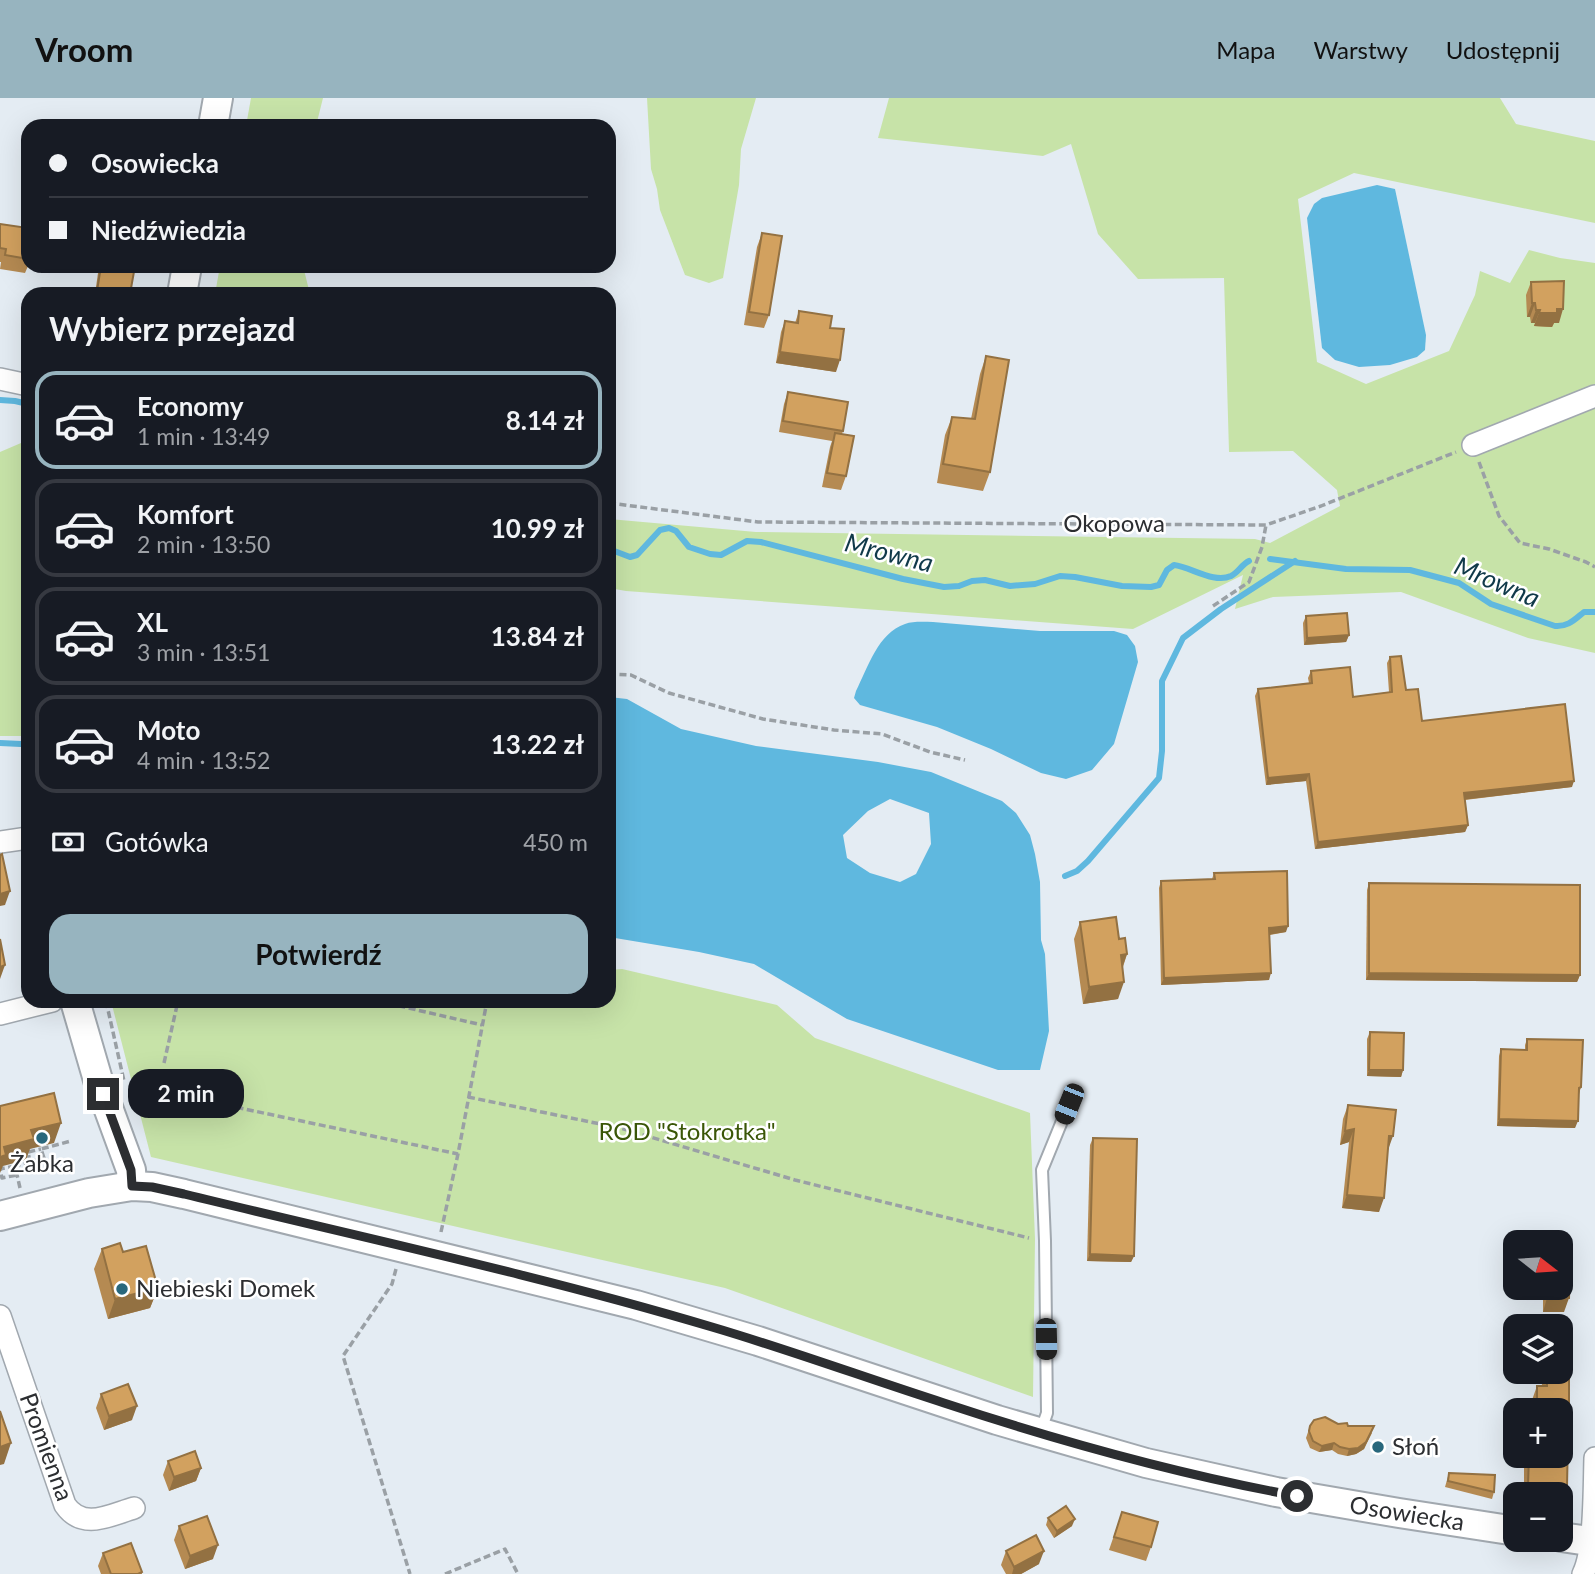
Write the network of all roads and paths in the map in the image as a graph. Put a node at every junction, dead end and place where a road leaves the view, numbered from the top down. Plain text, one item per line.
1 (218, 98) edge
2 (214, 119) edge
3 (0, 379) edge
4 (21, 384) edge
5 (1595, 396) edge
6 (1473, 445) junction
7 (616, 504) edge
8 (1266, 525) junction
9 (1595, 567) edge
10 (1213, 606) dead end
11 (616, 674) edge
12 (965, 760) dead end
13 (21, 839) edge
14 (0, 842) edge
15 (24, 1008) edge
16 (77, 1008) edge
17 (176, 1008) edge
18 (408, 1008) edge
19 (485, 1008) edge
20 (0, 1014) edge
21 (482, 1025) junction
22 (164, 1063) dead end
23 (468, 1097) junction
24 (216, 1103) dead end
25 (1069, 1104) dead end
26 (72, 1141) dead end
27 (41, 1149) junction
28 (458, 1154) junction
29 (30, 1162) junction
30 (15, 1166) junction
31 (17, 1175) junction
32 (132, 1186) junction
33 (22, 1197) dead end
34 (0, 1216) edge
35 (1045, 1241) junction
36 (400, 1246) junction
37 (436, 1255) junction
38 (0, 1316) edge
39 (1040, 1433) junction
40 (1595, 1458) edge
41 (134, 1508) dead end
42 (1503, 1529) edge
43 (1573, 1539) edge
44 (1594, 1542) edge
45 (410, 1574) edge
46 (445, 1574) edge
47 (518, 1574) edge
48 (1583, 1574) edge

1 - 2 street
3 - 4 street
5 - 6 street
6 - 8 path, Okopowa
6 - 9 path
7 - 8 path, Okopowa
8 - 10 path
11 - 12 path
13 - 14 street
15 - 20 street
16 - 32 street
17 - 22 path
18 - 21 path
19 - 21 path
21 - 23 path
23 - 28 path
23 - 35 path
24 - 28 path
25 - 35 lane
26 - 27 path
27 - 29 path
27 - 29 path
28 - 37 path
29 - 30 path
30 - 31 path
30 - 31 path
31 - 33 path
32 - 34 street, Osowiecka
32 - 36 street, Osowiecka
35 - 39 lane
36 - 37 street, Osowiecka
36 - 45 path
37 - 39 street, Osowiecka
38 - 41 street, Promienna
39 - 42 street, Osowiecka
40 - 44 street
43 - 44 street
44 - 48 street
46 - 47 path

